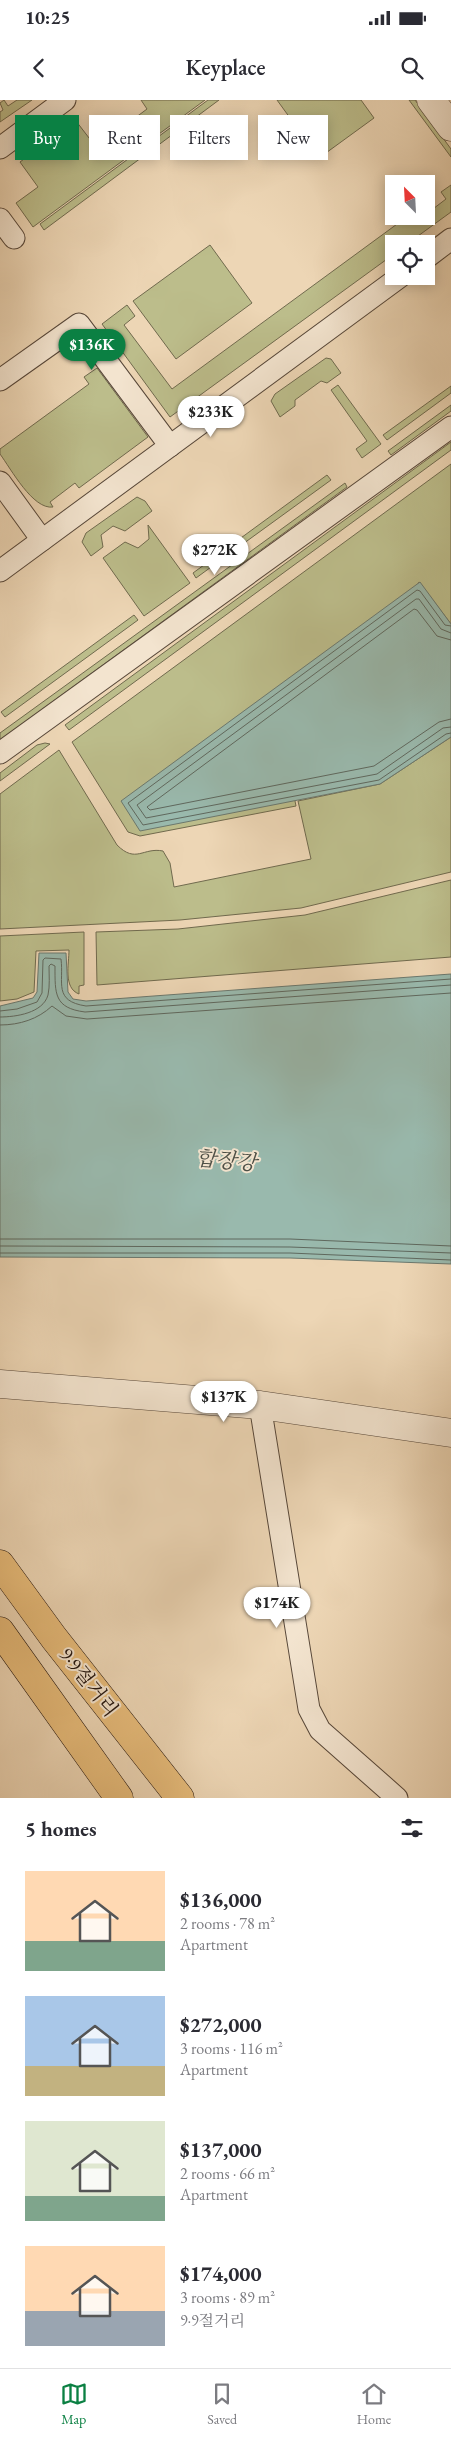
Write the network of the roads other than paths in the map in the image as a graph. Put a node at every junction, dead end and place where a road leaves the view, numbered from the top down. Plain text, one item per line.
1 (65, 100) edge
2 (431, 100) edge
3 (451, 127) edge
4 (0, 148) edge
5 (0, 219) edge
6 (14, 238) dead end
7 (451, 239) edge
8 (435, 251) edge
9 (389, 285) edge
10 (0, 380) edge
11 (451, 427) edge
12 (170, 446) junction
13 (0, 482) edge
14 (42, 540) junction
15 (0, 571) edge
16 (0, 753) edge
17 (0, 1384) edge
18 (260, 1405) junction
19 (451, 1433) edge
20 (0, 1564) edge
21 (0, 1631) edge
22 (118, 1798) edge
23 (180, 1798) edge
24 (397, 1798) edge

1 - 4 street
2 - 3 street
5 - 6 street
7 - 8 street
9 - 12 street
10 - 12 street
11 - 16 street
12 - 14 street
13 - 14 street
14 - 15 street
17 - 18 street
18 - 19 street
18 - 24 street
20 - 23 highway, 9·9절거리
21 - 22 highway, 9·9절거리

